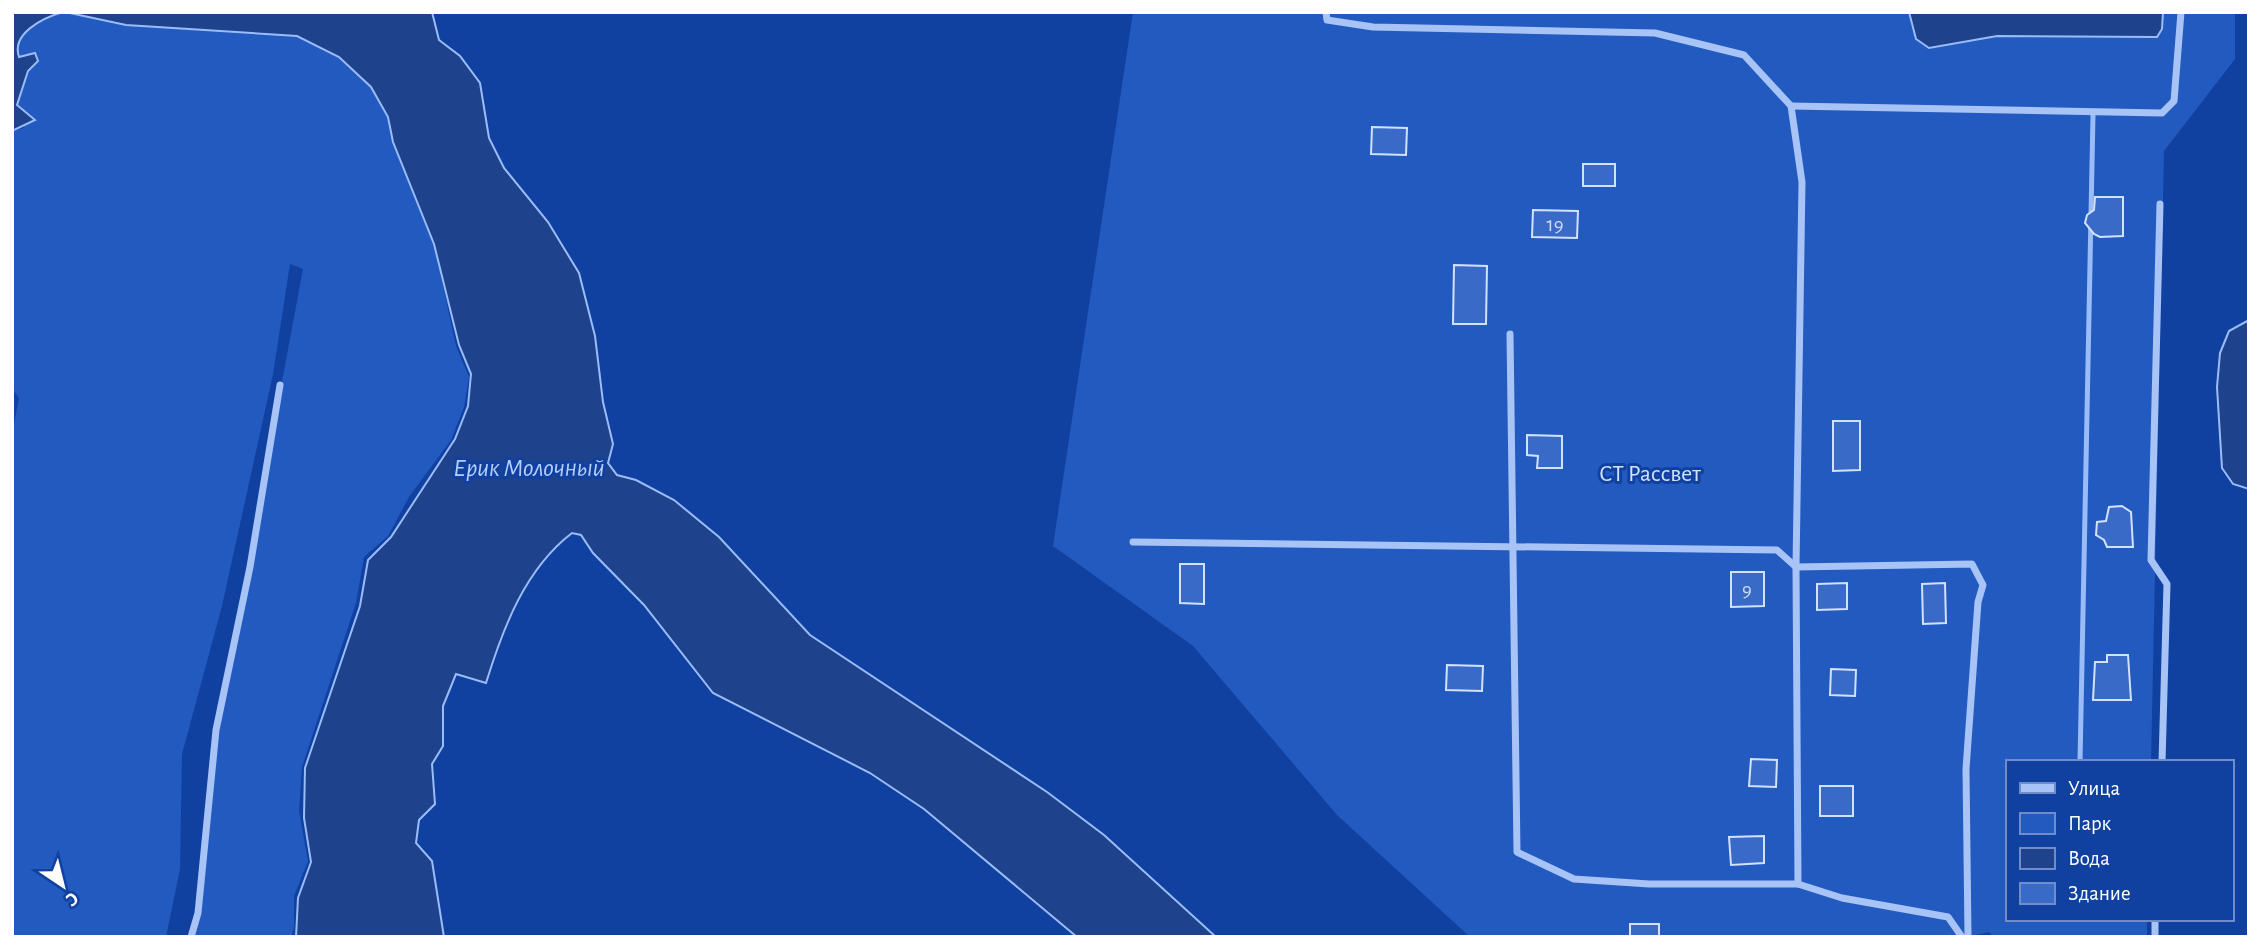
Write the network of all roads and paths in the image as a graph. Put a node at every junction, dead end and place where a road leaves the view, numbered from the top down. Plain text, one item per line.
1 (1326, 12) edge
2 (2181, 12) edge
3 (1791, 106) junction
4 (2160, 204) dead end
5 (1510, 334) dead end
6 (280, 385) dead end
7 (1133, 542) dead end
8 (1514, 546) junction
9 (1796, 567) junction
10 (2162, 760) edge
11 (1798, 884) junction
12 (191, 937) edge
13 (1965, 937) edge

1 - 3 street
2 - 3 street
3 - 9 street
4 - 10 street
5 - 8 street
6 - 12 street
7 - 8 street
8 - 9 street
8 - 11 street
9 - 11 street
9 - 13 street
11 - 13 street

